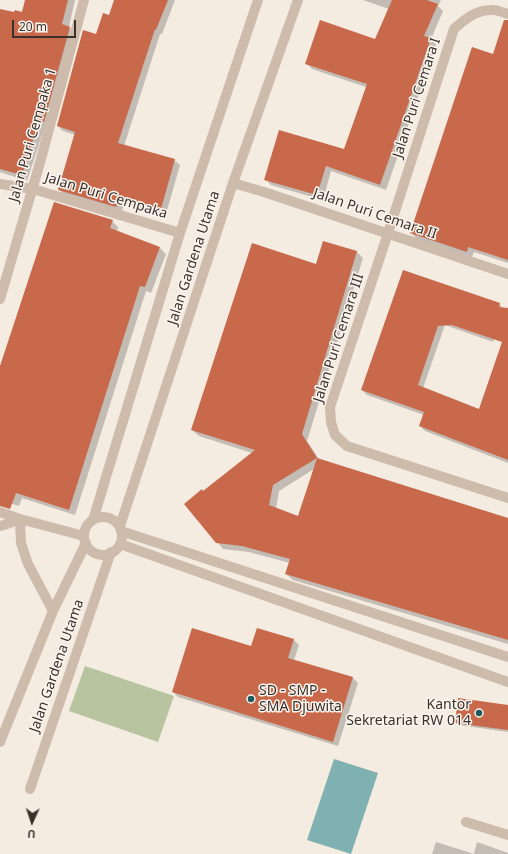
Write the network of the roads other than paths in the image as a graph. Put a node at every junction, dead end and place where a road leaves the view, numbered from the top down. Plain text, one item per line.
1 (84, 0) edge
2 (258, 0) edge
3 (298, 0) edge
4 (508, 14) edge
5 (233, 183) junction
6 (0, 184) edge
7 (33, 189) junction
8 (180, 233) junction
9 (388, 233) junction
10 (508, 274) edge
11 (0, 299) edge
12 (508, 498) edge
13 (2, 512) edge
14 (20, 519) junction
15 (93, 520) junction
16 (0, 526) edge
17 (121, 529) junction
18 (85, 539) junction
19 (120, 544) junction
20 (111, 552) junction
21 (53, 611) junction
22 (508, 657) edge
23 (508, 682) edge
24 (0, 742) edge
25 (30, 788) dead end
26 (466, 822) dead end
27 (508, 834) edge

1 - 7 street, Jalan Puri Cempaka 1
2 - 8 street, Jalan Gardena Utama
3 - 5 street, Jalan Gardena Utama
4 - 9 street, Jalan Puri Cemara I
5 - 9 street, Jalan Puri Cemara II
5 - 17 street, Jalan Gardena Utama
6 - 7 street, Jalan Puri Cempaka
7 - 8 street, Jalan Puri Cempaka
7 - 11 street, Jalan Puri Cempaka 1
8 - 15 street, Jalan Gardena Utama
9 - 10 street, Jalan Puri Cemara II
9 - 12 street, Jalan Puri Cemara III
13 - 14 street
14 - 16 street
14 - 18 street
14 - 21 street
15 - 17 street
15 - 18 street
17 - 19 street
17 - 22 street
18 - 20 street
18 - 21 street, Jalan Gardena Utama
19 - 20 street
19 - 23 street
20 - 25 street, Jalan Gardena Utama
21 - 24 street, Jalan Gardena Utama
26 - 27 street

